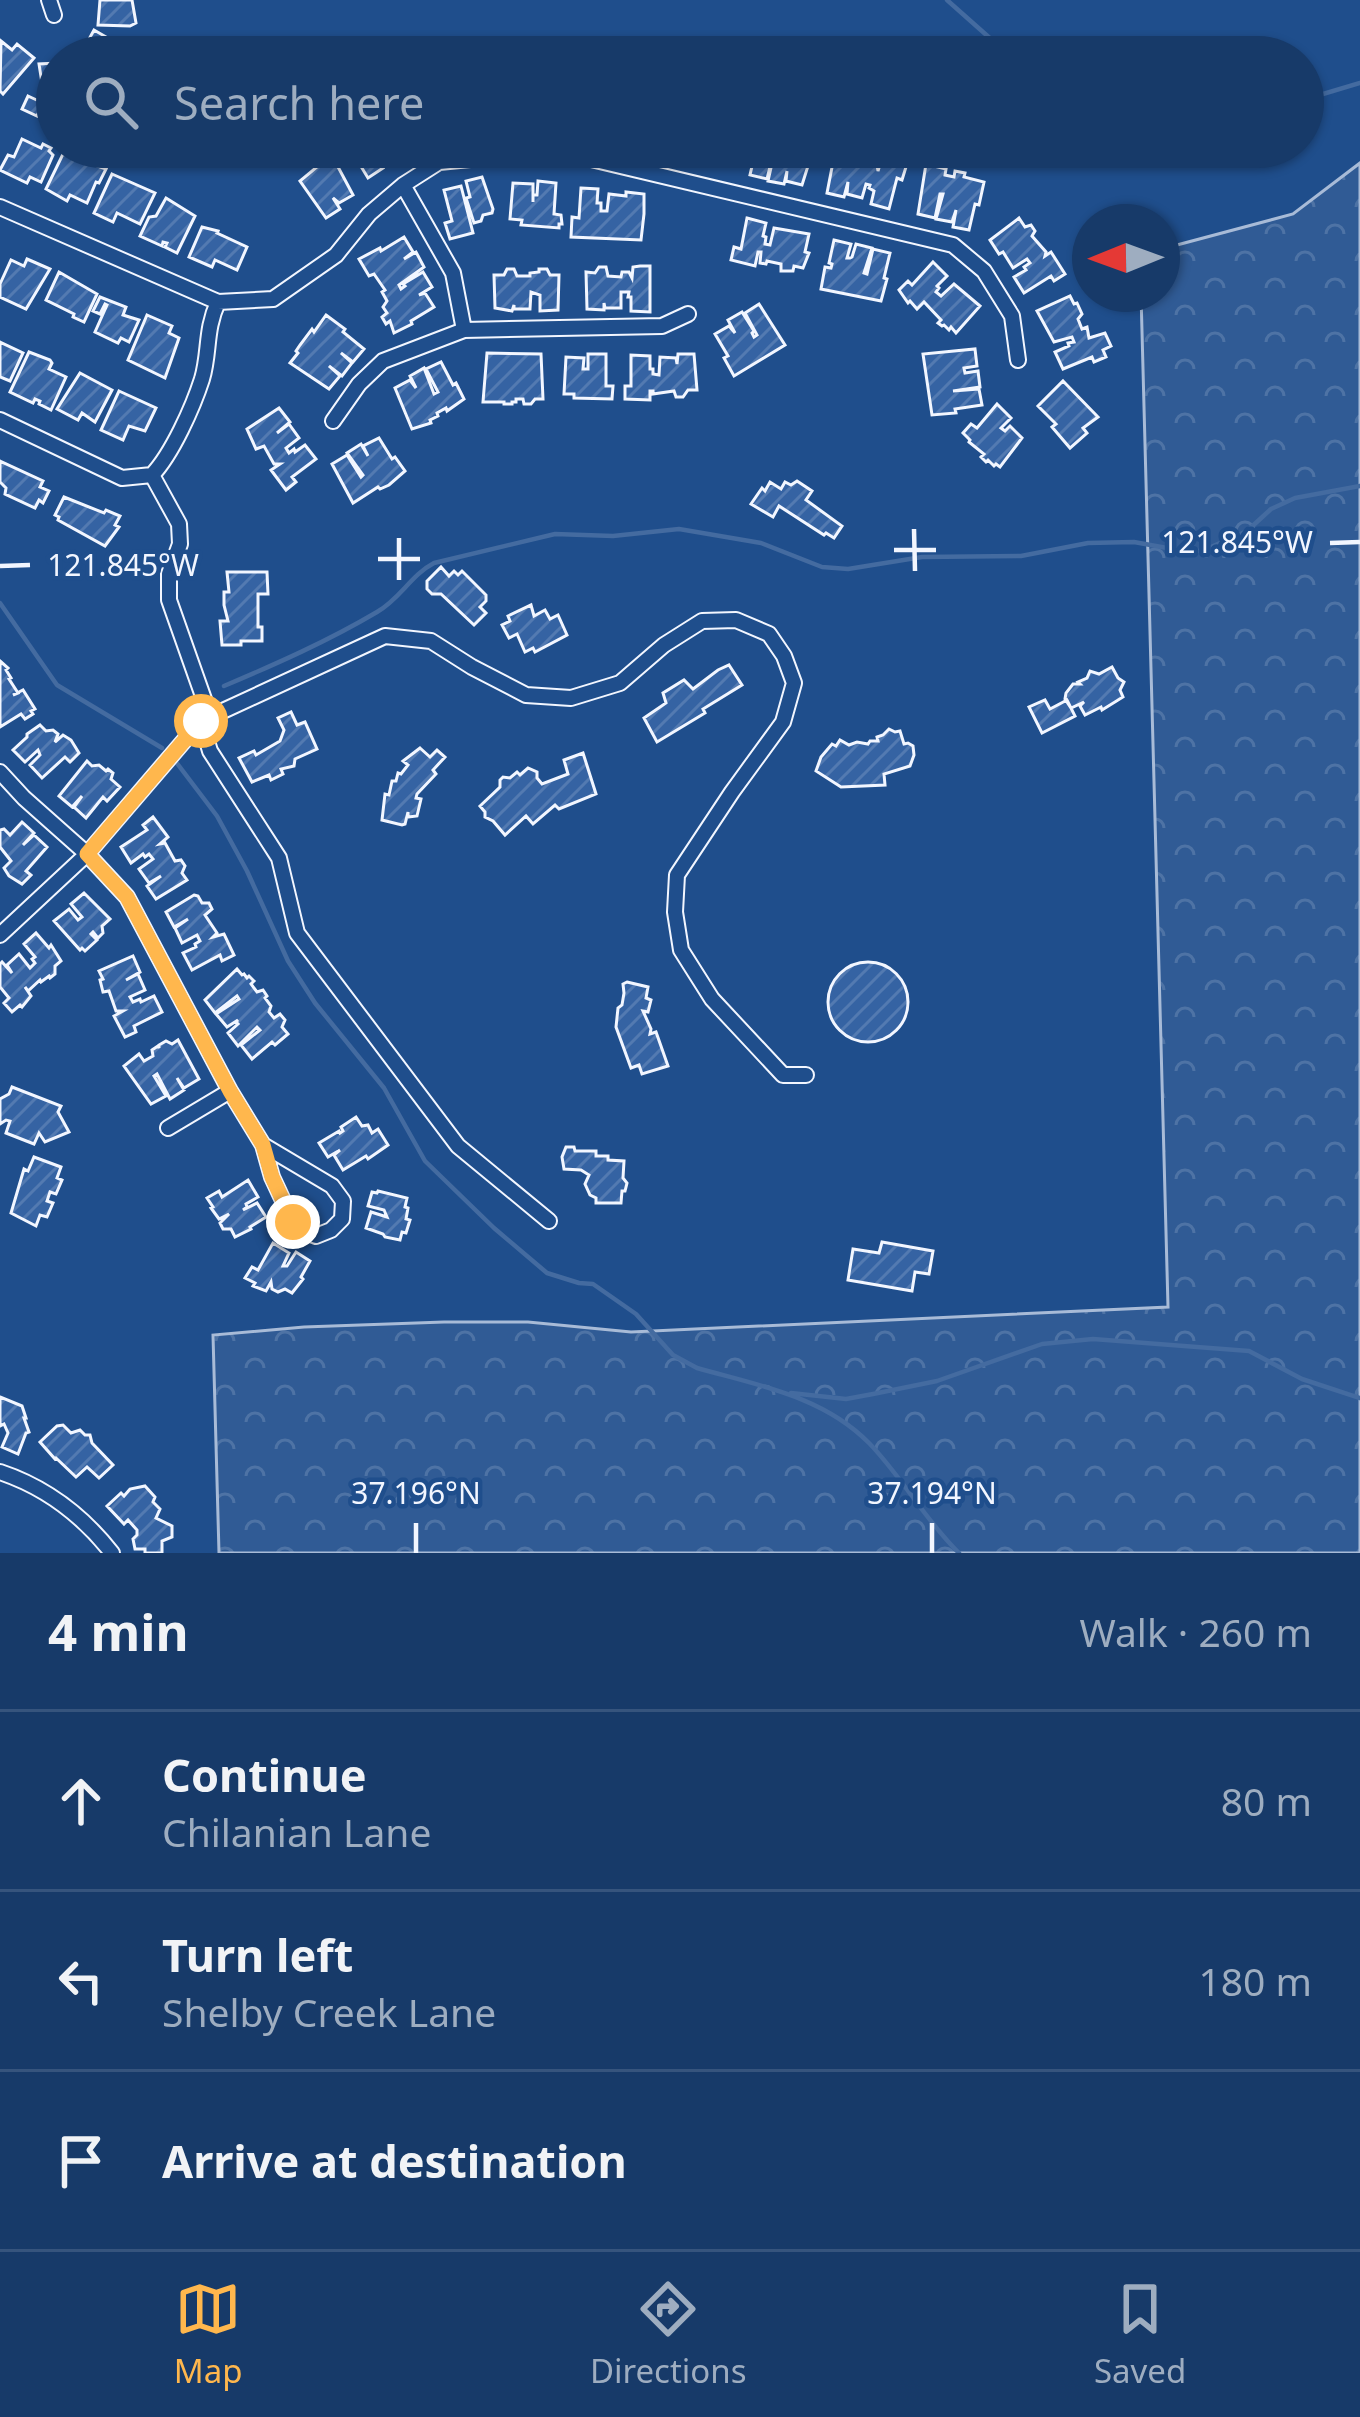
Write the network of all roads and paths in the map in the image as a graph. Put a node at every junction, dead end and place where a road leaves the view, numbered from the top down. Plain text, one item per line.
1 (430, 168) edge
2 (629, 168) edge
3 (403, 185) junction
4 (0, 207) edge
5 (218, 302) junction
6 (688, 314) dead end
7 (464, 331) junction
8 (1018, 360) dead end
9 (0, 420) edge
10 (333, 421) dead end
11 (152, 475) junction
12 (201, 721) junction
13 (0, 772) edge
14 (87, 854) junction
15 (0, 935) edge
16 (806, 1075) dead end
17 (230, 1091) junction
18 (168, 1127) dead end
19 (263, 1145) junction
20 (548, 1221) dead end
21 (0, 1472) edge
22 (112, 1553) edge

1 - 3 street
2 - 8 street
3 - 5 street
3 - 7 street
4 - 5 street
5 - 11 street
6 - 7 street
7 - 10 street
9 - 11 street
11 - 12 street
12 - 14 street
12 - 16 street
12 - 20 street
13 - 14 street
14 - 15 street
14 - 17 street
17 - 18 street
17 - 19 street
19 - 19 street
21 - 22 street

